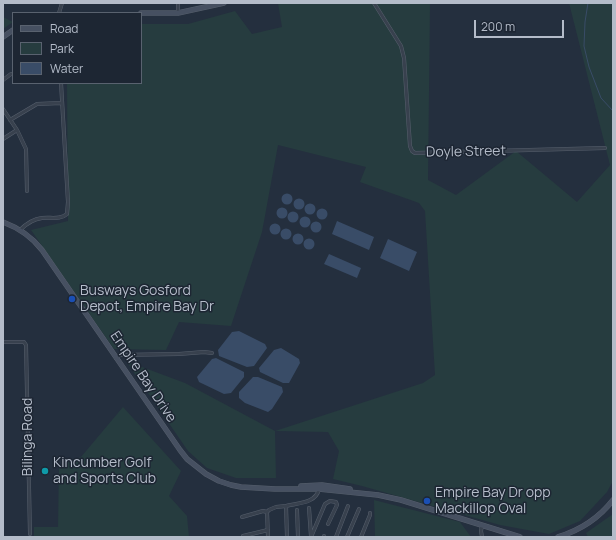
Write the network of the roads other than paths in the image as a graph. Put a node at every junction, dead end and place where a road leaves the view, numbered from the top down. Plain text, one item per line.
1 (178, 3) edge
2 (224, 3) edge
3 (374, 3) edge
4 (178, 13) junction
5 (142, 14) edge
6 (12, 31) edge
7 (3, 37) edge
8 (11, 74) dead end
9 (3, 80) edge
10 (61, 84) edge
11 (62, 103) junction
12 (3, 108) edge
13 (10, 120) junction
14 (17, 130) junction
15 (3, 139) edge
16 (605, 148) dead end
17 (27, 191) dead end
18 (3, 222) edge
19 (20, 230) junction
20 (3, 342) edge
21 (212, 353) dead end
22 (116, 358) junction
23 (305, 485) junction
24 (331, 486) junction
25 (272, 488) junction
26 (319, 489) junction
27 (364, 492) junction
28 (613, 500) edge
29 (286, 506) junction
30 (348, 506) dead end
31 (309, 508) dead end
32 (359, 509) dead end
33 (297, 510) dead end
34 (267, 512) junction
35 (370, 512) dead end
36 (242, 517) dead end
37 (328, 524) dead end
38 (482, 525) junction
39 (268, 530) junction
40 (30, 534) dead end
41 (243, 536) edge
42 (268, 537) edge
43 (287, 537) edge
44 (298, 537) edge
45 (311, 537) edge
46 (336, 537) edge
47 (347, 537) edge
48 (361, 537) edge
49 (482, 537) edge
50 (520, 537) edge
51 (558, 537) edge

1 - 4 street
2 - 4 main road
3 - 16 street, Doyle Street
4 - 5 main road
6 - 7 main road
8 - 9 street
10 - 11 street
11 - 13 street
11 - 19 street
12 - 13 street
13 - 14 street
14 - 15 street
14 - 17 street
18 - 19 main road, Empire Bay Drive
19 - 22 main road, Empire Bay Drive
20 - 40 street, Bilinga Road
21 - 22 street
22 - 25 main road, Empire Bay Drive
23 - 24 main road, Empire Bay Drive
23 - 25 main road, Empire Bay Drive
23 - 26 main road
24 - 26 main road
24 - 27 main road, Empire Bay Drive
25 - 26 main road, Empire Bay Drive
26 - 27 main road, Empire Bay Drive
26 - 29 street
27 - 38 main road, Empire Bay Drive
28 - 51 main road
29 - 34 street
29 - 43 street
30 - 46 street
31 - 45 street
32 - 47 street
33 - 44 street
34 - 36 street
34 - 39 street
35 - 48 street
37 - 45 street
38 - 49 street
38 - 50 main road, Empire Bay Drive
39 - 41 street
39 - 42 street

